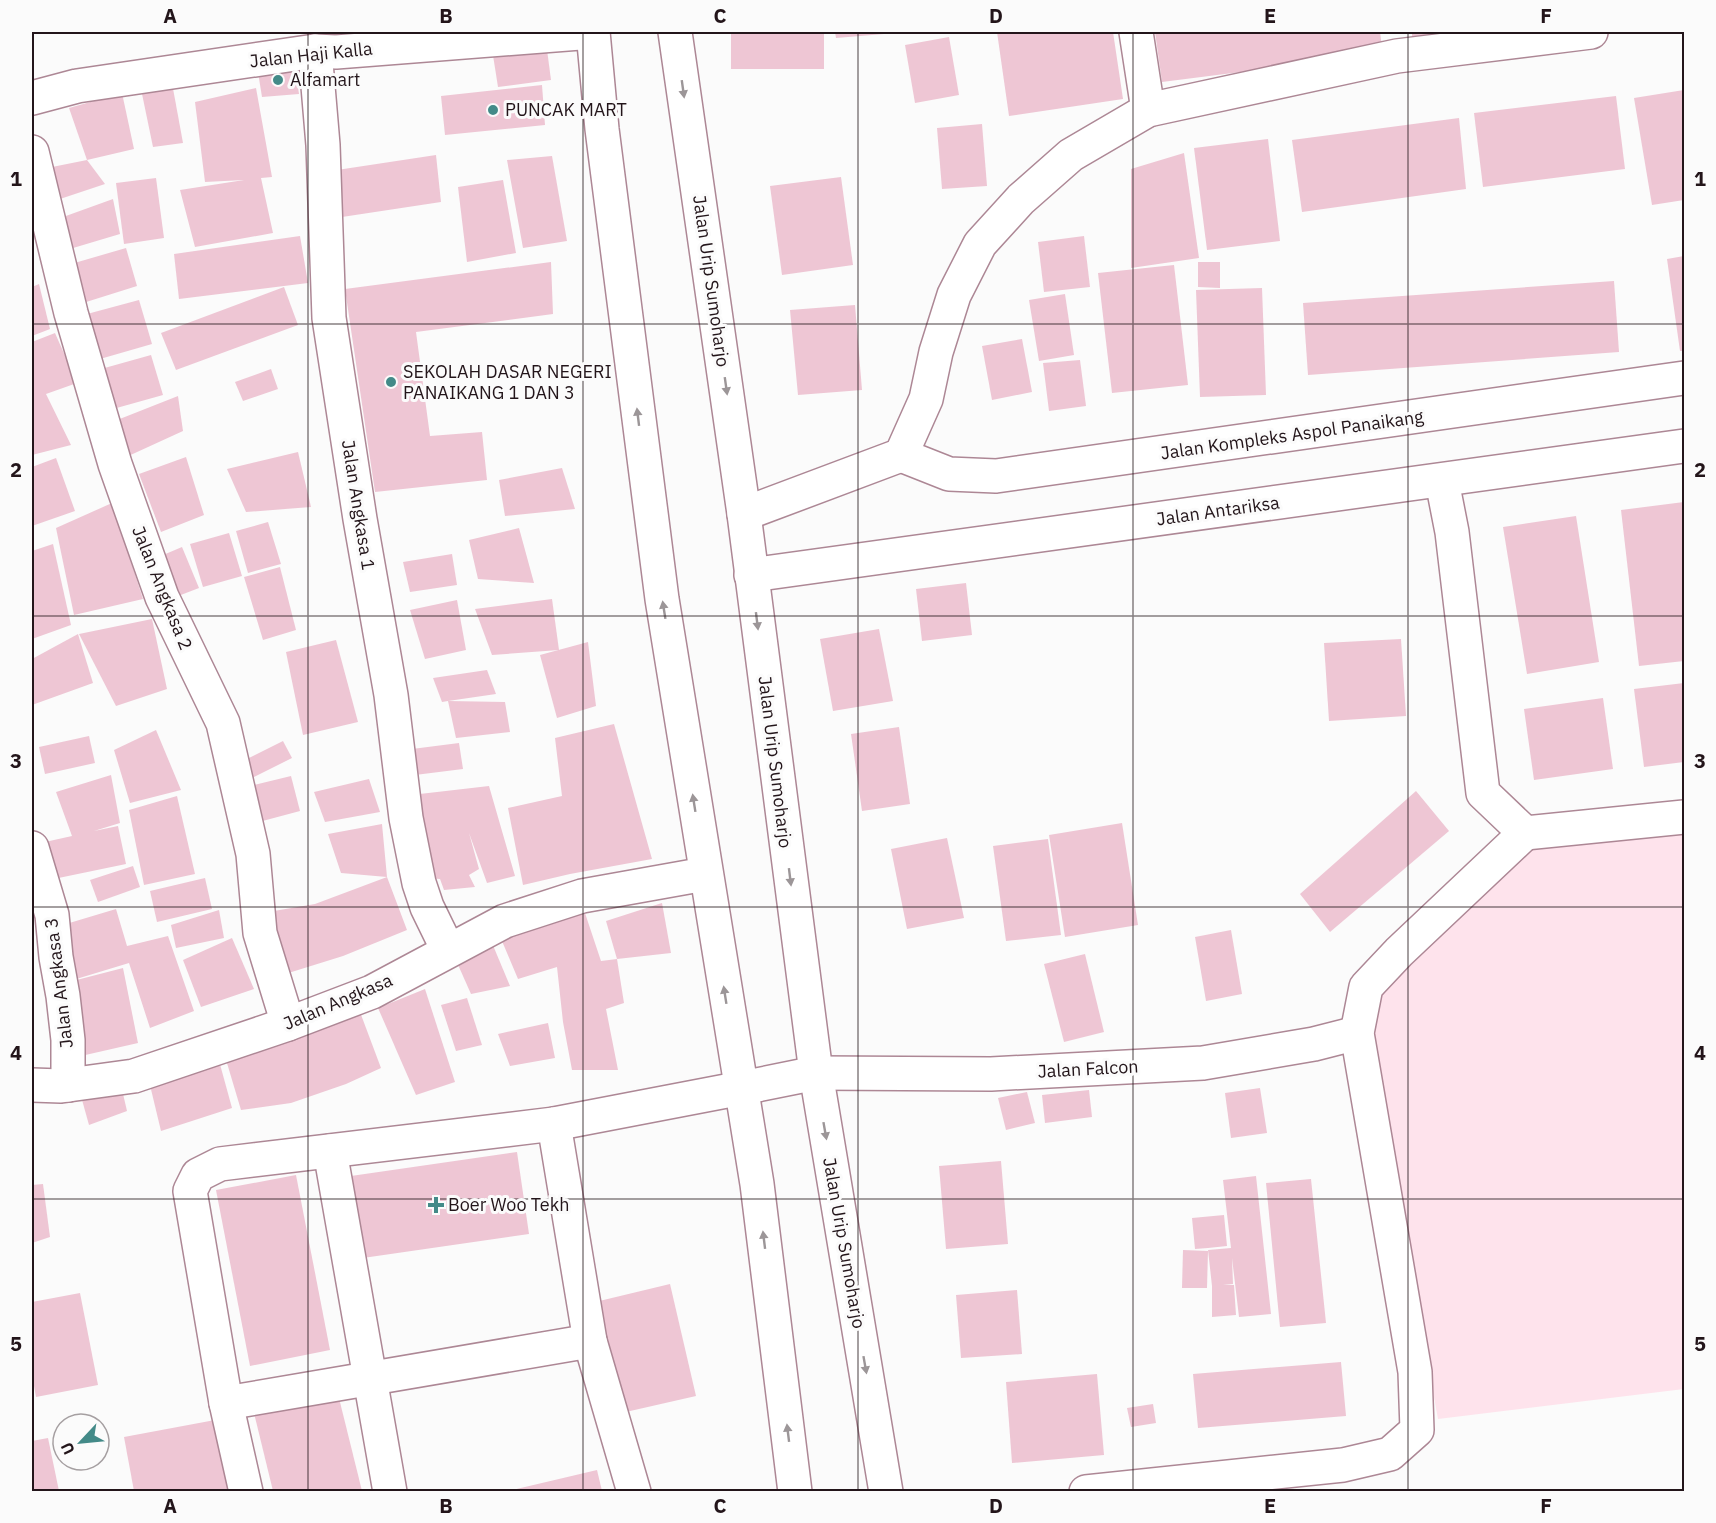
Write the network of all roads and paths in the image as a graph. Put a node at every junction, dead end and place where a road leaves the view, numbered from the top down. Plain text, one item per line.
1 (593, 32) edge
2 (675, 32) edge
3 (1136, 32) edge
4 (1591, 32) edge
5 (328, 45) edge
6 (32, 98) edge
7 (1148, 110) junction
8 (32, 152) edge
9 (1684, 378) edge
10 (1684, 446) edge
11 (901, 454) junction
12 (1443, 481) junction
13 (744, 514) junction
14 (751, 575) junction
15 (1684, 817) edge
16 (1525, 833) junction
17 (32, 848) edge
18 (705, 874) junction
19 (448, 950) junction
20 (288, 1024) junction
21 (1357, 1033) junction
22 (816, 1073) junction
23 (32, 1085) edge
24 (68, 1085) junction
25 (741, 1088) junction
26 (554, 1124) junction
27 (330, 1151) junction
28 (590, 1341) junction
29 (370, 1378) junction
30 (226, 1403) junction
31 (246, 1491) edge
32 (390, 1491) edge
33 (634, 1491) edge
34 (795, 1491) edge
35 (886, 1491) edge
36 (1086, 1491) edge

1 - 5 main road, Jalan Haji Kalla
18 -> 1 main road
2 -> 13 main road, Jalan Urip Sumoharjo
3 - 7 main road
4 - 7 main road
5 - 6 main road, Jalan Haji Kalla
5 - 19 main road, Jalan Angkasa 1
7 - 11 main road
8 - 20 main road, Jalan Angkasa 2
9 - 11 main road, Jalan Kompleks Aspol Panaikang
10 - 12 main road, Jalan Antariksa
11 - 13 main road
12 - 14 main road, Jalan Antariksa
12 - 16 main road
13 - 14 main road, Jalan Urip Sumoharjo
14 -> 22 main road, Jalan Urip Sumoharjo
15 - 16 main road
16 - 21 main road
17 - 24 main road, Jalan Angkasa 3
18 - 19 main road, Jalan Angkasa
25 -> 18 main road
19 - 20 main road, Jalan Angkasa
20 - 24 main road, Jalan Angkasa
21 - 22 main road, Jalan Falcon
21 - 36 main road
22 - 25 main road, Jalan Falcon
22 -> 35 main road, Jalan Urip Sumoharjo
23 - 24 main road, Jalan Angkasa
25 - 26 main road, Jalan Falcon
34 -> 25 main road
26 - 27 main road, Jalan Falcon
26 - 28 main road
27 - 29 main road
27 - 30 main road, Jalan Falcon
28 - 29 main road
28 - 33 main road
29 - 30 main road
29 - 32 main road
30 - 31 main road, Jalan Falcon

